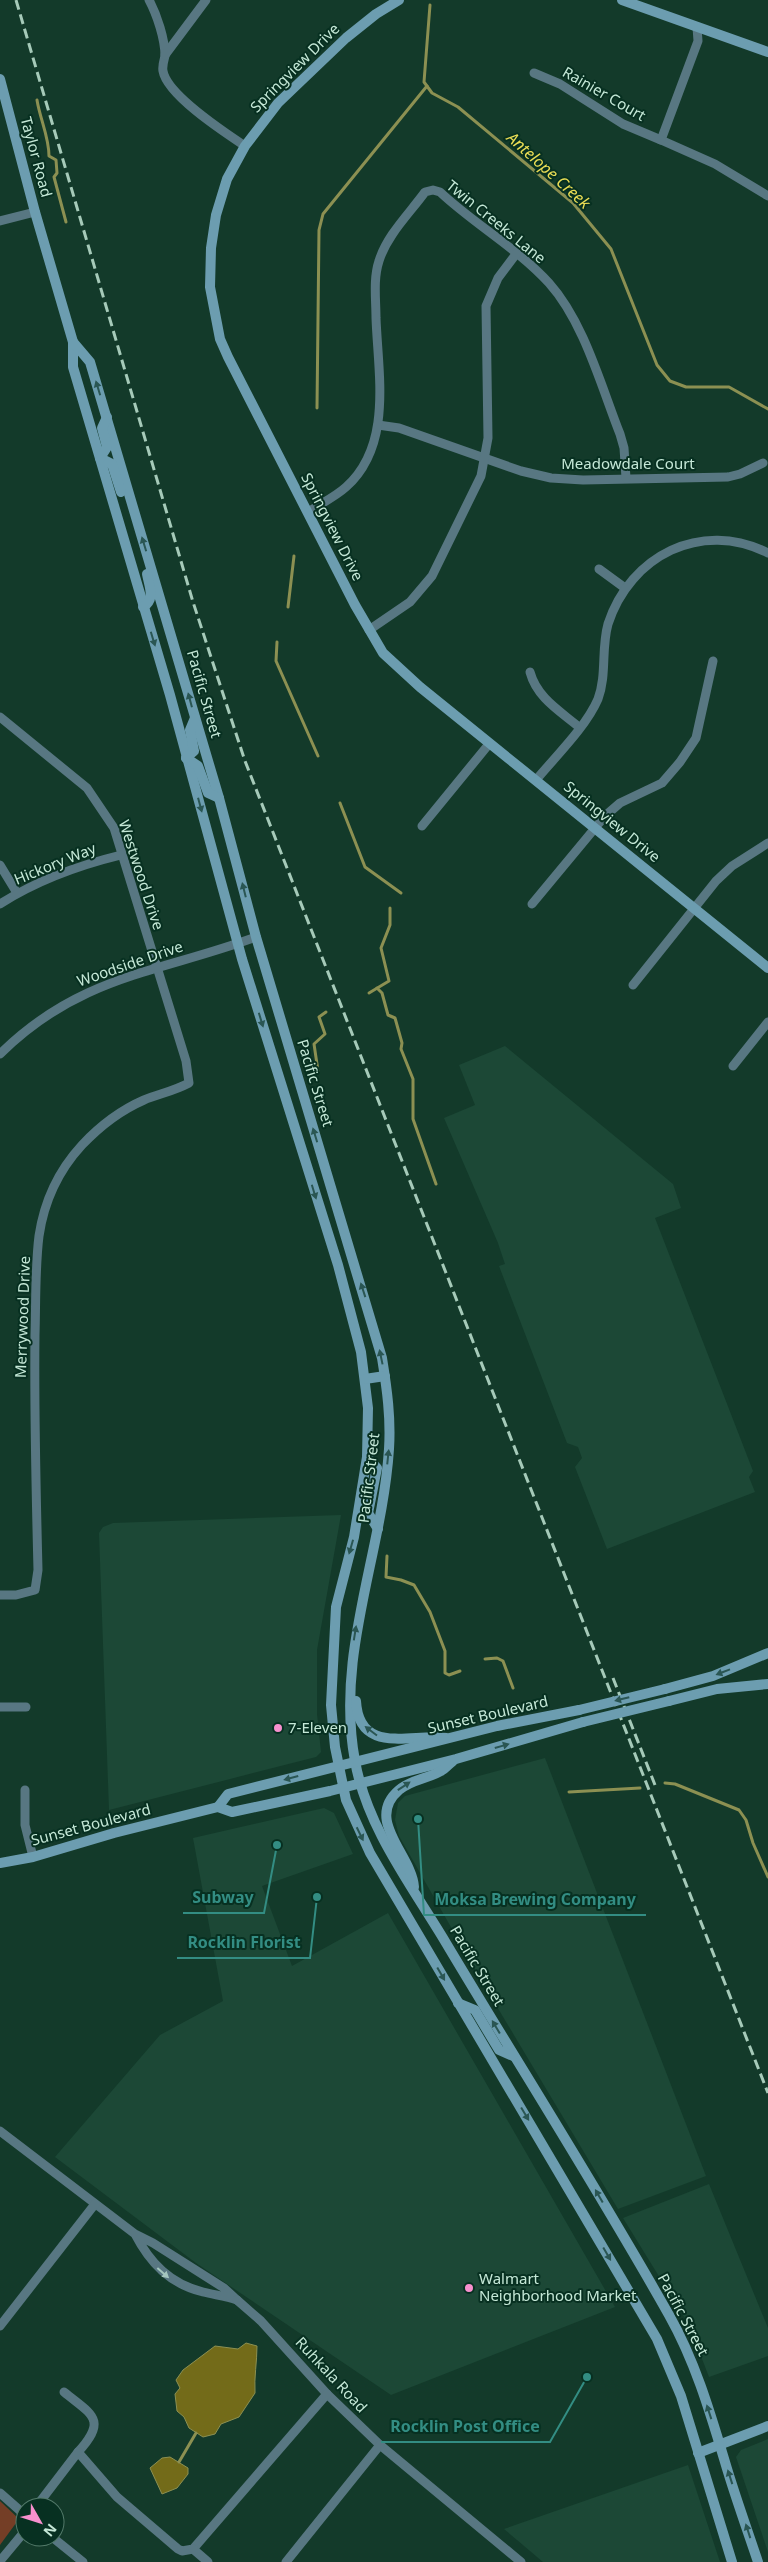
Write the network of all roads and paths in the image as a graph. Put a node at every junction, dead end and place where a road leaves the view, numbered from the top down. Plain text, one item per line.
1 (149, 0) edge
2 (206, 0) edge
3 (399, 0) edge
4 (622, 0) edge
5 (697, 27) junction
6 (768, 52) edge
7 (165, 55) junction
8 (534, 73) dead end
9 (0, 80) edge
10 (661, 140) junction
11 (245, 146) junction
12 (768, 196) edge
13 (35, 212) junction
14 (0, 221) edge
15 (43, 241) joint
16 (516, 254) junction
17 (73, 342) junction
18 (107, 416) junction
19 (378, 425) junction
20 (100, 458) junction
21 (486, 459) junction
22 (763, 463) dead end
23 (626, 478) junction
24 (130, 498) junction
25 (308, 512) junction
26 (768, 553) edge
27 (150, 564) junction
28 (598, 569) dead end
29 (625, 588) junction
30 (144, 607) junction
31 (369, 630) junction
32 (713, 661) dead end
33 (530, 672) dead end
34 (0, 717) edge
35 (194, 718) junction
36 (579, 727) junction
37 (489, 744) junction
38 (186, 758) junction
39 (536, 780) junction
40 (219, 798) junction
41 (422, 826) dead end
42 (593, 827) junction
43 (768, 843) edge
44 (121, 855) junction
45 (0, 866) edge
46 (17, 893) junction
47 (0, 904) edge
48 (532, 904) dead end
49 (694, 908) junction
50 (256, 938) junction
51 (238, 944) junction
52 (157, 968) junction
53 (768, 968) edge
54 (632, 985) dead end
55 (768, 1022) edge
56 (0, 1054) edge
57 (733, 1066) dead end
58 (189, 1083) joint
59 (353, 1260) junction
60 (338, 1265) junction
61 (385, 1376) junction
62 (366, 1379) junction
63 (367, 1457) junction
64 (378, 1529) junction
65 (0, 1595) edge
66 (768, 1653) edge
67 (351, 1681) junction
68 (768, 1684) edge
69 (0, 1707) edge
70 (26, 1707) dead end
71 (452, 1738) junction
72 (456, 1759) junction
73 (355, 1762) junction
74 (339, 1766) junction
75 (361, 1783) junction
76 (343, 1788) junction
77 (25, 1790) dead end
78 (218, 1807) junction
79 (33, 1857) junction
80 (0, 1863) edge
81 (414, 1891) junction
82 (458, 2003) junction
83 (514, 2057) junction
84 (0, 2131) edge
85 (95, 2204) junction
86 (135, 2234) junction
87 (237, 2300) junction
88 (0, 2326) edge
89 (64, 2392) dead end
90 (327, 2394) junction
91 (768, 2426) edge
92 (720, 2444) junction
93 (380, 2445) junction
94 (78, 2452) junction
95 (698, 2453) junction
96 (0, 2493) edge
97 (44, 2497) edge
98 (15, 2506) edge
99 (15, 2543) edge
100 (64, 2547) edge
101 (193, 2549) junction
102 (0, 2561) edge
103 (519, 2561) edge
104 (83, 2562) edge
105 (208, 2562) edge
106 (286, 2562) edge
107 (732, 2562) edge
108 (758, 2562) edge

1 - 7 street
2 - 7 street
3 - 11 main road, Springview Drive
4 - 5 main road
5 - 6 main road
5 - 10 street
7 - 11 street
8 - 10 street, Rainier Court
9 - 13 main road, Taylor Road
10 - 12 street, Rainier Court
11 - 25 main road, Springview Drive
13 - 14 street
13 - 15 main road, Taylor Road
15 - 17 main road, Pacific Street
16 - 19 street, Twin Creeks Lane
16 - 21 street
16 - 23 street, Twin Creeks Lane
18 -> 17 main road, Pacific Street
17 - 20 main road, Pacific Street
18 - 20 main road
18 - 24 main road, Pacific Street
19 - 21 street, Meadowdale Court
19 - 25 street, Twin Creeks Lane
20 - 24 main road
20 - 30 main road, Pacific Street
21 - 23 street, Meadowdale Court
21 - 31 street
22 - 23 street, Meadowdale Court
27 -> 24 main road, Pacific Street
25 - 31 main road, Springview Drive
26 - 29 street
27 - 30 main road
35 -> 27 main road, Pacific Street
28 - 29 street
29 - 36 street
30 -> 38 main road, Pacific Street
31 - 37 main road, Springview Drive
32 - 42 street
33 - 36 street
34 - 44 street, Westwood Drive
35 - 38 main road
35 - 40 main road, Pacific Street
36 - 39 street
37 - 39 main road, Springview Drive
37 - 41 street
38 - 40 main road
38 -> 51 main road, Pacific Street
39 - 42 main road, Springview Drive
50 -> 40 main road, Pacific Street
42 - 48 street
42 - 49 main road, Springview Drive
43 - 49 street
44 - 46 street, Hickory Way
44 - 52 street, Westwood Drive
45 - 46 street
46 - 47 street, Hickory Way
49 - 53 main road, Springview Drive
49 - 54 street
50 - 51 street, Woodside Drive
59 -> 50 main road, Pacific Street
51 - 52 street, Woodside Drive
51 -> 60 main road, Pacific Street
52 - 56 street, Woodside Drive
52 - 58 street, Westwood Drive
55 - 57 street
58 - 65 street, Merrywood Drive
59 - 60 main road
61 -> 59 main road, Pacific Street
60 - 62 main road, Pacific Street
61 - 62 main road
64 -> 61 main road, Pacific Street
62 - 63 main road, Pacific Street
63 - 64 main road
63 -> 74 main road, Pacific Street
67 -> 64 main road, Pacific Street
66 -> 71 main road, Sunset Boulevard, bridge
71 -> 67 main road
67 - 73 main road, Pacific Street
72 -> 68 main road, Sunset Boulevard, bridge
69 - 70 street
71 - 73 main road, Sunset Boulevard
72 - 75 main road, Sunset Boulevard
81 -> 72 main road
73 - 74 main road, Sunset Boulevard
73 - 75 main road, Pacific Street
74 - 76 main road, Pacific Street
74 -> 78 main road, Sunset Boulevard
75 - 76 main road, Sunset Boulevard
75 - 81 main road, Pacific Street
76 - 78 main road, Sunset Boulevard
76 -> 82 main road, Pacific Street
77 - 79 street
78 - 79 main road, Sunset Boulevard
79 - 80 main road, Sunset Boulevard
83 -> 81 main road, Pacific Street
82 - 83 main road
82 -> 95 main road, Pacific Street
92 -> 83 main road, Pacific Street
84 - 85 street, Ruhkala Road
85 - 86 street, Ruhkala Road
85 - 88 street
86 - 87 street, Ruhkala Road
86 -> 87 street, Ruhkala Road
87 - 90 street, Ruhkala Road
89 - 94 street
90 - 93 street, Ruhkala Road
90 - 101 street
91 - 92 main road
92 - 95 main road
108 -> 92 main road, Pacific Street
93 - 103 street, Ruhkala Road
93 - 106 street
94 - 97 street
94 - 101 street
95 - 107 main road, Pacific Street
96 - 98 street
99 - 102 street
100 - 104 street
101 - 105 street

